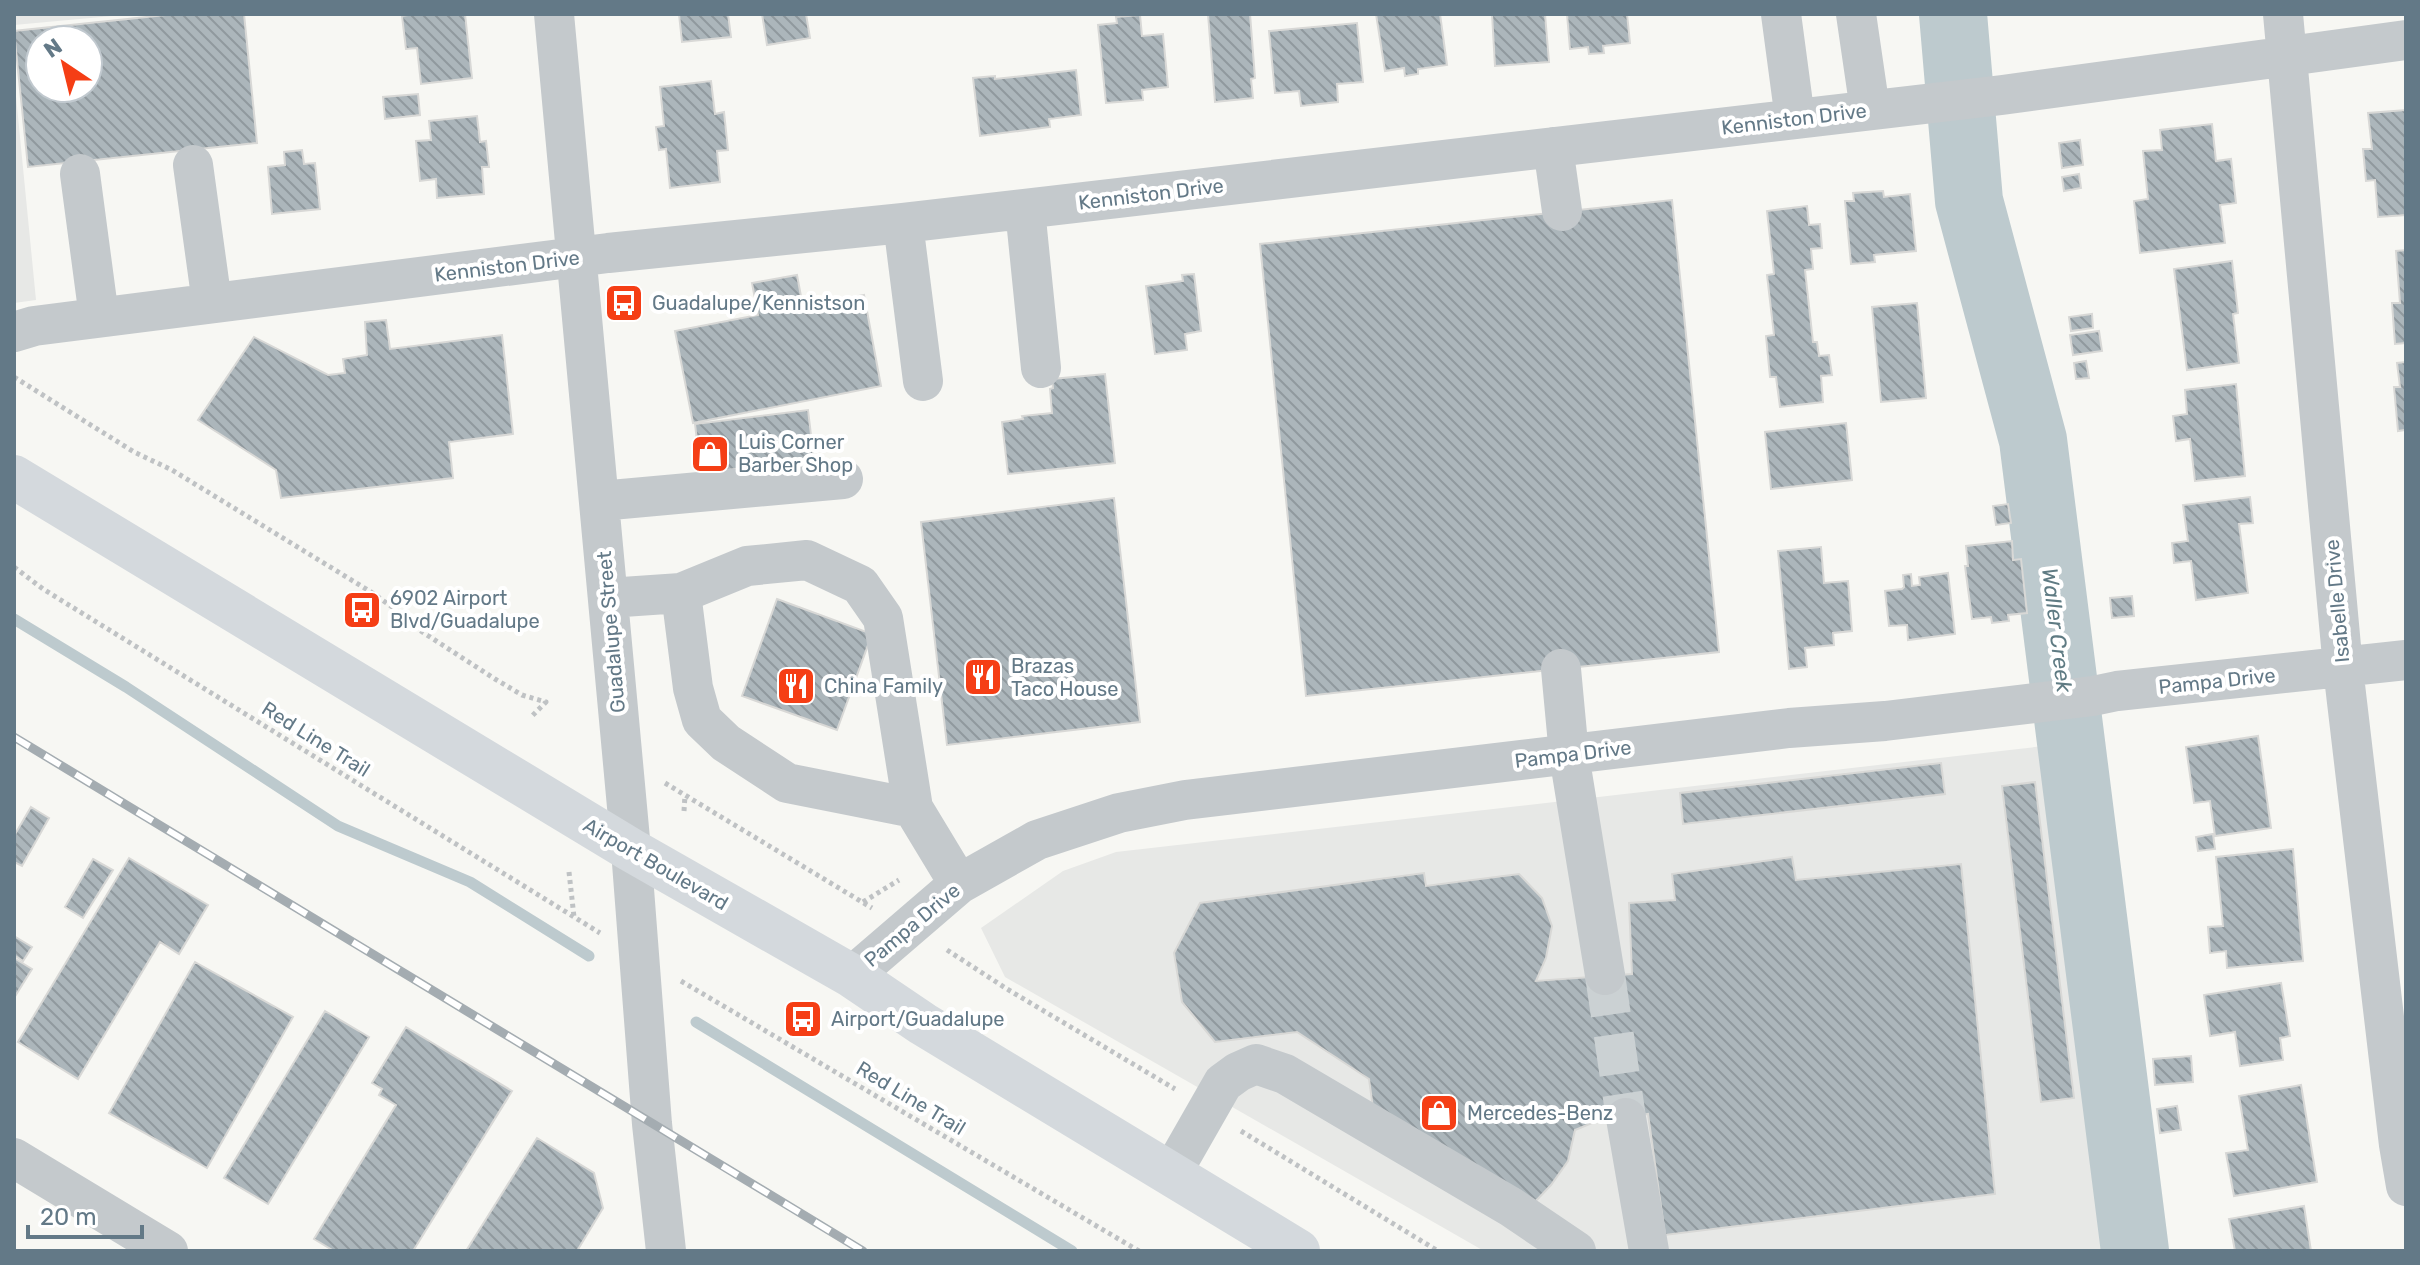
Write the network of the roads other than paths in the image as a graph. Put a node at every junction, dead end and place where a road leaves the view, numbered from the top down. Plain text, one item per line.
1 (554, 14) edge
2 (1781, 14) edge
3 (1856, 14) edge
4 (2283, 14) edge
5 (2406, 40) edge
6 (2288, 58) junction
7 (1870, 110) junction
8 (1795, 119) junction
9 (1553, 147) junction
10 (193, 165) dead end
11 (80, 174) dead end
12 (1025, 209) junction
13 (1562, 211) dead end
14 (903, 223) junction
15 (577, 257) junction
16 (212, 303) junction
17 (99, 317) junction
18 (14, 332) edge
19 (1041, 368) dead end
20 (923, 381) dead end
21 (14, 477) edge
22 (843, 479) dead end
23 (600, 501) junction
24 (681, 593) junction
25 (608, 598) junction
26 (2406, 660) edge
27 (2343, 668) junction
28 (1561, 669) dead end
29 (1569, 755) junction
30 (913, 808) junction
31 (631, 850) junction
32 (959, 884) junction
33 (1605, 975) tunnel mouth
34 (852, 976) junction
35 (1626, 1118) tunnel mouth
36 (2402, 1144) edge
37 (14, 1158) edge
38 (1171, 1174) junction
39 (2406, 1186) edge
40 (168, 1251) edge
41 (666, 1251) edge
42 (1298, 1251) edge
43 (1576, 1251) edge
44 (1649, 1251) edge

1 - 15 street, Guadalupe Street
2 - 8 street
3 - 7 street
4 - 6 street, Isabelle Drive
5 - 6 street, Kenniston Drive
6 - 7 street, Kenniston Drive
6 - 27 street, Isabelle Drive
7 - 8 street, Kenniston Drive
8 - 9 street, Kenniston Drive
9 - 12 street, Kenniston Drive
9 - 13 street
10 - 16 street
11 - 17 street
12 - 14 street, Kenniston Drive
12 - 19 street
14 - 15 street, Kenniston Drive
14 - 20 street
15 - 16 street, Kenniston Drive
15 - 23 street, Guadalupe Street
16 - 17 street, Kenniston Drive
17 - 18 street, Kenniston Drive
21 - 31 main road, Airport Boulevard
22 - 23 street
23 - 25 street, Guadalupe Street
24 - 25 street
24 - 30 street
24 - 30 street
25 - 31 street, Guadalupe Street
26 - 27 street, Pampa Drive
27 - 29 street, Pampa Drive
27 - 36 street, Isabelle Drive
28 - 29 street
29 - 32 street, Pampa Drive
29 - 33 street
30 - 32 street
31 - 34 main road, Airport Boulevard
31 - 41 street, Guadalupe Street
32 - 34 street, Pampa Drive
34 - 38 main road, Airport Boulevard
35 - 44 street
36 - 39 street, Isabelle Drive
37 - 40 street
38 - 42 main road, Airport Boulevard
38 - 43 street

